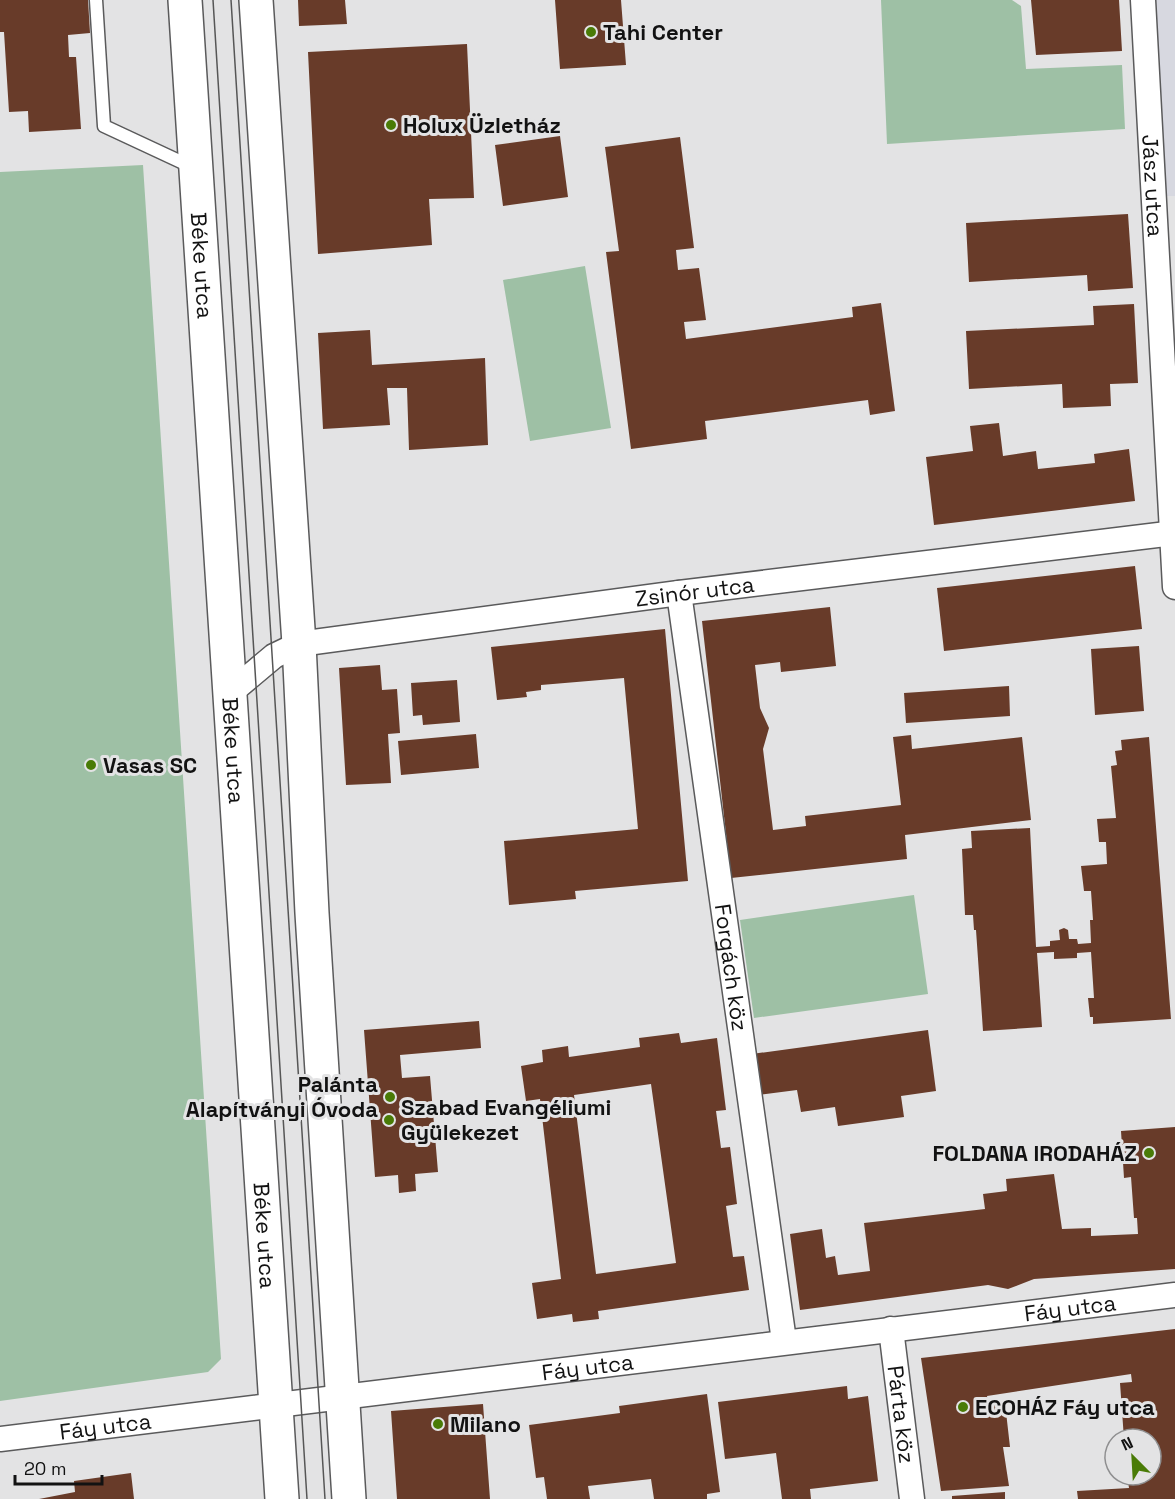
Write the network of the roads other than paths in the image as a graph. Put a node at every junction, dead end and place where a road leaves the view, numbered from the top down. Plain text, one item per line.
1 (96, 0) edge
2 (185, 0) edge
3 (256, 0) edge
4 (1143, 0) edge
5 (196, 169) junction
6 (1174, 533) edge
7 (1175, 587) edge
8 (679, 593) junction
9 (298, 644) junction
10 (231, 692) junction
11 (1175, 1295) edge
12 (891, 1329) junction
13 (784, 1341) junction
14 (342, 1397) junction
15 (275, 1403) junction
16 (0, 1439) edge
17 (282, 1499) edge
18 (349, 1499) edge
19 (912, 1499) edge

1 - 5 lane
2 - 5 main road, Béke utca
3 - 9 main road
4 - 6 street, Jász utca
5 - 10 main road, Béke utca
6 - 7 street, Jász utca
6 - 8 street, Zsinór utca
8 - 9 street, Zsinór utca
8 - 13 street, Forgách köz
9 - 10 street, Zsinór utca
9 - 14 main road
10 - 15 main road, Béke utca
11 - 12 street, Fáy utca
12 - 13 street, Fáy utca
12 - 19 street, Párta köz
13 - 14 street, Fáy utca
14 - 15 street, Fáy utca
14 - 18 main road
15 - 16 street, Fáy utca
15 - 17 main road, Béke utca

